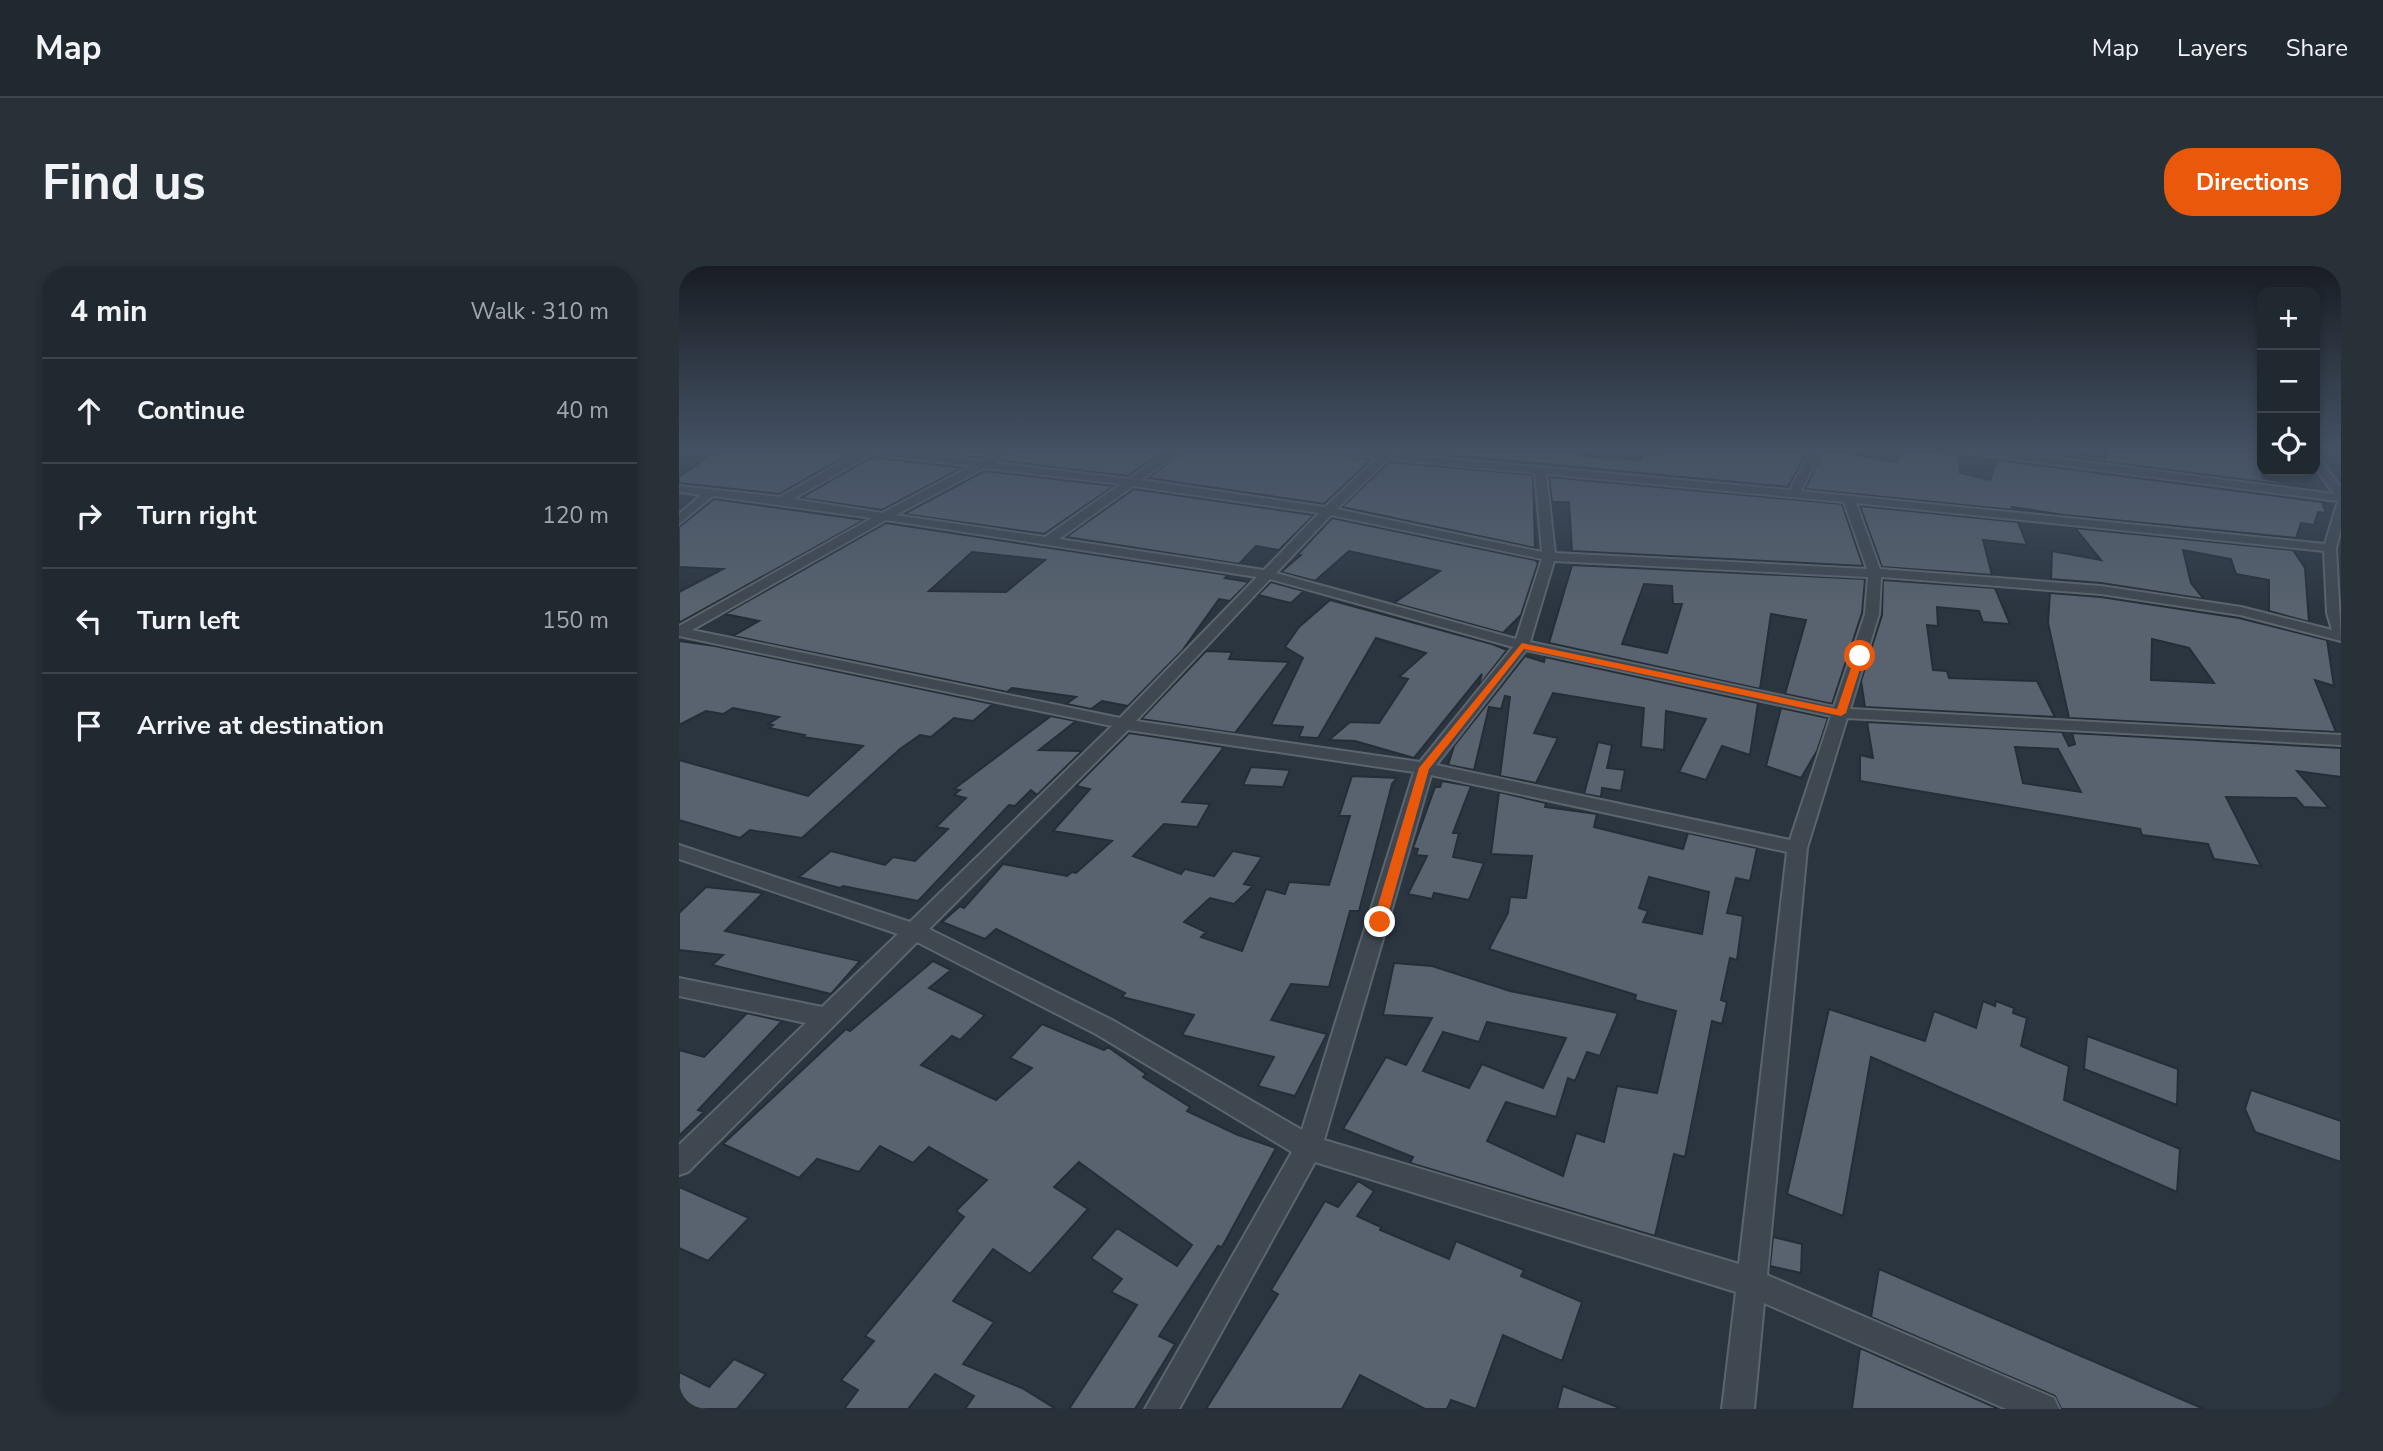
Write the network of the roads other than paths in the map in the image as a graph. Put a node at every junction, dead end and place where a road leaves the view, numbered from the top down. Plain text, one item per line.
1 (698, 503) edge
2 (796, 503) edge
3 (909, 503) edge
4 (1100, 503) edge
5 (1275, 503) edge
6 (1336, 503) edge
7 (1543, 503) edge
8 (1850, 503) edge
9 (1882, 503) edge
10 (2341, 504) edge
11 (1328, 511) junction
12 (881, 518) junction
13 (679, 520) edge
14 (1048, 541) junction
15 (2330, 548) junction
16 (1549, 557) junction
17 (1875, 573) junction
18 (1269, 575) junction
19 (679, 632) edge
20 (2341, 636) edge
21 (1522, 645) junction
22 (1841, 713) junction
23 (1124, 724) junction
24 (2341, 740) edge
25 (1424, 768) junction
26 (1797, 848) junction
27 (679, 852) edge
28 (913, 931) junction
29 (679, 987) edge
30 (825, 1017) junction
31 (1309, 1148) junction
32 (679, 1163) edge
33 (1749, 1282) junction
34 (1161, 1409) edge
35 (1738, 1409) edge
36 (2043, 1409) edge

1 - 13 street
2 - 12 street
3 - 12 street
4 - 14 street
5 - 11 street
6 - 11 street
7 - 16 street
8 - 17 street
9 - 15 street
10 - 15 street
11 - 16 street
11 - 18 street
12 - 14 street
12 - 19 street
14 - 18 street
15 - 20 street
16 - 17 street
16 - 21 street
17 - 20 street
17 - 22 street
18 - 21 street
18 - 23 street
19 - 23 street
21 - 22 street
21 - 25 street
22 - 24 street
22 - 26 street
23 - 25 street
23 - 28 street
25 - 26 street
25 - 31 street
26 - 33 street
27 - 28 street
28 - 30 street
28 - 31 street
29 - 30 street
30 - 32 street
31 - 33 street
31 - 34 street
33 - 35 street
33 - 36 street

